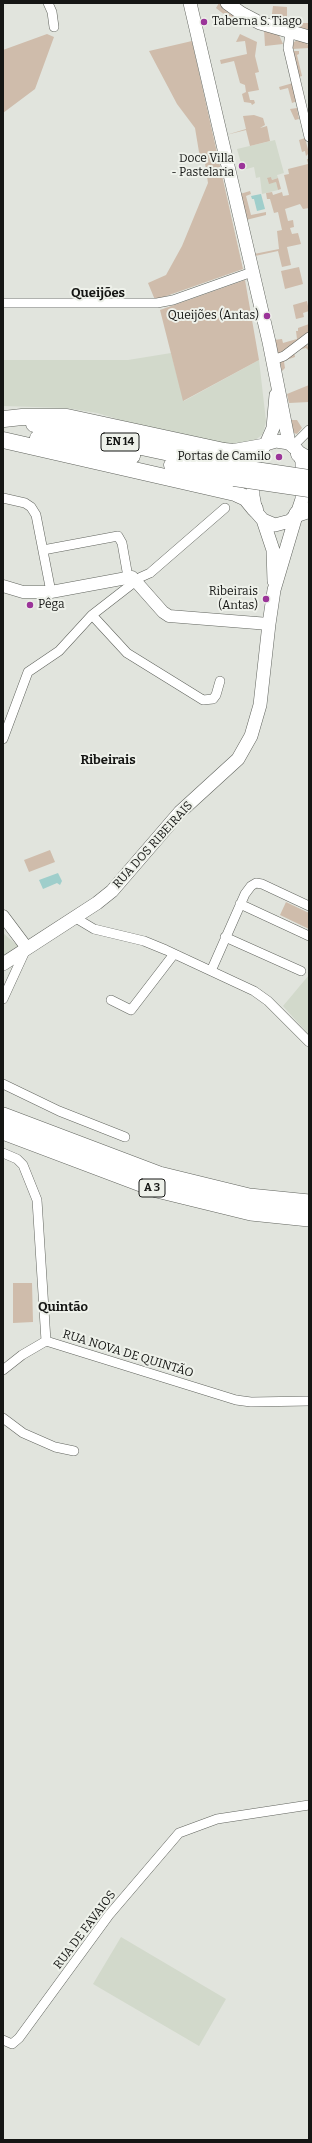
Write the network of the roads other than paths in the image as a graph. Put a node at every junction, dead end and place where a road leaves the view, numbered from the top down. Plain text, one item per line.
1 (48, 3) edge
2 (190, 3) edge
3 (227, 3) edge
4 (54, 27) dead end
5 (290, 32) junction
6 (309, 37) edge
7 (309, 137) edge
8 (252, 272) junction
9 (3, 303) edge
10 (309, 337) edge
11 (273, 360) junction
12 (277, 385) junction
13 (3, 424) edge
14 (309, 430) edge
15 (3, 440) edge
16 (264, 445) junction
17 (298, 451) edge
18 (235, 472) junction
19 (309, 478) edge
20 (309, 489) edge
21 (3, 498) edge
22 (225, 508) dead end
23 (301, 513) edge
24 (259, 515) junction
25 (43, 550) junction
26 (133, 579) junction
27 (3, 586) edge
28 (274, 590) junction
29 (51, 592) junction
30 (92, 615) junction
31 (268, 624) junction
32 (220, 681) dead end
33 (4, 735) edge
34 (240, 904) junction
35 (309, 906) edge
36 (3, 916) edge
37 (74, 917) junction
38 (309, 936) edge
39 (225, 937) junction
40 (27, 948) junction
41 (174, 954) junction
42 (3, 964) edge
43 (211, 971) junction
44 (301, 972) dead end
45 (3, 999) edge
46 (111, 1000) dead end
47 (309, 1042) edge
48 (3, 1084) edge
49 (3, 1116) edge
50 (3, 1131) edge
51 (125, 1137) dead end
52 (3, 1153) edge
53 (309, 1203) edge
54 (309, 1218) edge
55 (46, 1341) junction
56 (3, 1370) edge
57 (309, 1401) edge
58 (3, 1418) edge
59 (74, 1451) dead end
60 (309, 1805) edge
61 (3, 2040) edge

1 - 4 street
2 - 8 main road
3 - 5 main road
5 - 6 main road
5 - 7 street
8 - 9 street
8 - 11 main road
10 - 11 street
11 - 12 main road
12 - 16 main road
12 - 17 main road
13 - 16 highway
13 - 18 highway, EN 14
14 - 17 street
15 - 24 highway
16 - 17 main road
16 - 24 main road
17 - 23 main road
18 - 19 highway, EN 14, bridge
18 - 20 highway, EN 14, bridge
21 - 25 street
22 - 26 street
23 - 24 main road
23 - 28 main road
24 - 28 main road
25 - 26 street
25 - 29 street
26 - 29 street
26 - 30 street
26 - 31 street
27 - 29 street
28 - 31 main road, RUA DOS RIBEIRAIS
30 - 32 street
30 - 33 street
31 - 37 main road, RUA DOS RIBEIRAIS
34 - 35 street
34 - 38 street
34 - 39 street
36 - 40 street
37 - 40 main road, RUA DOS RIBEIRAIS
37 - 41 street
39 - 43 street
39 - 44 street
40 - 42 main road, RUA DOS RIBEIRAIS
40 - 45 street
41 - 43 street
41 - 46 street
43 - 47 street
48 - 51 street
49 - 53 highway, A 3
50 - 54 highway, A 3
52 - 55 street, RUA NOVA DE QUINTÃO
55 - 56 street
55 - 57 street, RUA NOVA DE QUINTÃO
58 - 59 street
60 - 61 street, RUA DE FAVAIOS

